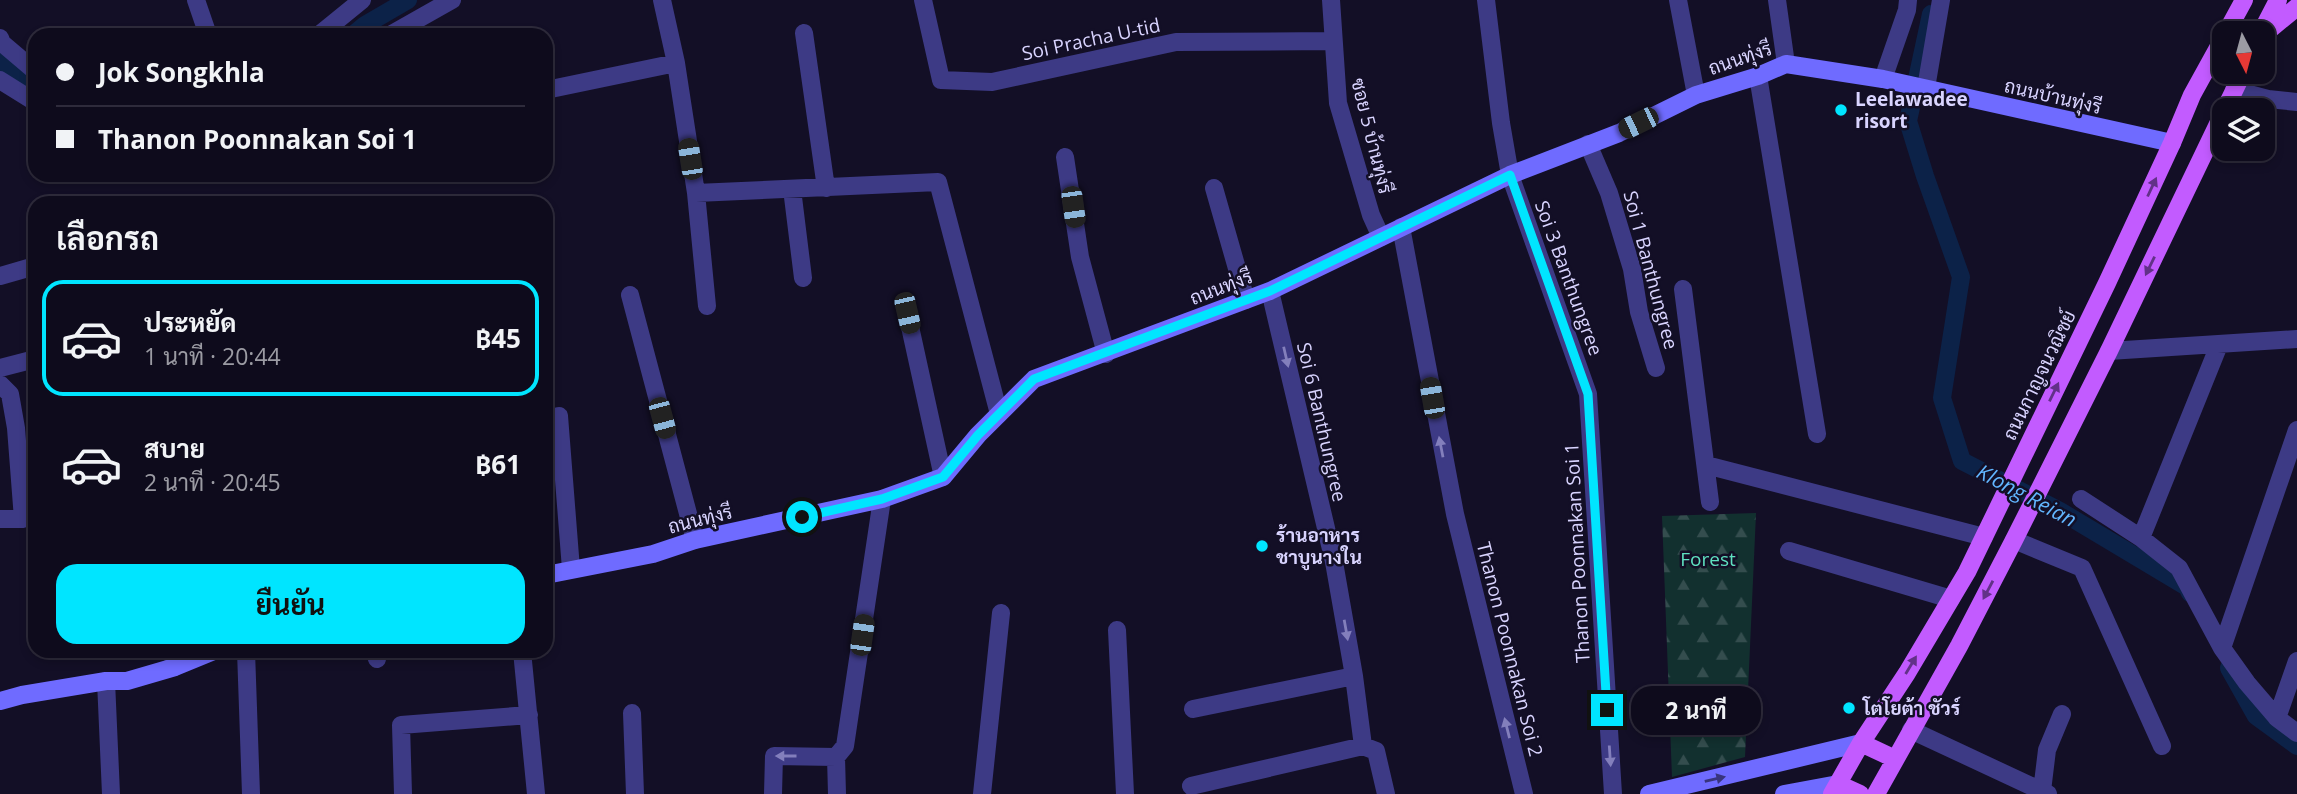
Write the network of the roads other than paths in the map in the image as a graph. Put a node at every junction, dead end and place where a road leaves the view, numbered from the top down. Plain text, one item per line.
1 (196, 0) edge
2 (362, 0) edge
3 (452, 0) edge
4 (662, 0) edge
5 (923, 0) edge
6 (1331, 0) edge
7 (1486, 0) edge
8 (1678, 0) edge
9 (1777, 0) edge
10 (1908, 0) edge
11 (1941, 0) edge
12 (2244, 0) edge
13 (2253, 0) edge
14 (2278, 0) edge
15 (2297, 7) edge
16 (2232, 21) edge
17 (2235, 21) edge
18 (2268, 21) edge
19 (2275, 24) edge
20 (206, 28) edge
21 (328, 28) edge
22 (407, 28) edge
23 (804, 33) dead end
24 (0, 38) edge
25 (1332, 41) junction
26 (2212, 58) edge
27 (676, 63) junction
28 (1786, 64) junction
29 (28, 65) edge
30 (1758, 76) junction
31 (0, 80) edge
32 (1892, 81) junction
33 (2237, 84) edge
34 (1926, 88) junction
35 (553, 89) edge
36 (2234, 90) junction
37 (1696, 95) junction
38 (28, 98) edge
39 (2297, 102) edge
40 (2172, 143) junction
41 (1588, 144) junction
42 (1065, 157) dead end
43 (1510, 175) junction
44 (826, 188) junction
45 (1214, 188) dead end
46 (792, 189) junction
47 (695, 193) junction
48 (1401, 227) junction
49 (1381, 237) junction
50 (28, 268) edge
51 (0, 276) edge
52 (803, 278) dead end
53 (1683, 289) dead end
54 (1270, 291) junction
55 (629, 295) dead end
56 (1246, 300) junction
57 (707, 306) dead end
58 (907, 313) dead end
59 (2297, 339) edge
60 (2219, 345) junction
61 (2109, 351) junction
62 (1105, 354) junction
63 (28, 361) edge
64 (0, 368) edge
65 (1656, 368) dead end
66 (0, 384) edge
67 (1588, 394) joint
68 (999, 414) junction
69 (553, 417) edge
70 (2297, 430) edge
71 (1817, 434) dead end
72 (1706, 465) junction
73 (28, 477) edge
74 (943, 477) junction
75 (882, 499) junction
76 (2081, 499) dead end
77 (1710, 502) dead end
78 (0, 519) edge
79 (2016, 534) junction
80 (1984, 537) junction
81 (2141, 538) junction
82 (695, 540) junction
83 (1789, 551) dead end
84 (571, 569) junction
85 (553, 573) edge
86 (1951, 599) junction
87 (1001, 613) dead end
88 (1117, 630) dead end
89 (2222, 648) junction
90 (246, 658) edge
91 (523, 658) edge
92 (173, 659) edge
93 (2297, 661) edge
94 (1354, 676) junction
95 (106, 681) junction
96 (0, 701) edge
97 (1193, 709) dead end
98 (632, 713) dead end
99 (2062, 714) dead end
100 (529, 715) junction
101 (2277, 718) junction
102 (1912, 730) junction
103 (2297, 733) edge
104 (1861, 743) junction
105 (1363, 746) junction
106 (2162, 746) dead end
107 (836, 757) junction
108 (1895, 759) junction
109 (1191, 786) dead end
110 (1835, 789) edge
111 (2045, 792) edge
112 (111, 794) edge
113 (251, 794) edge
114 (403, 794) edge
115 (536, 794) edge
116 (635, 794) edge
117 (774, 794) edge
118 (837, 794) edge
119 (982, 794) edge
120 (1125, 794) edge
121 (1386, 794) edge
122 (1524, 794) edge
123 (1613, 794) edge
124 (1649, 794) edge
125 (1784, 794) edge
126 (1860, 794) edge
127 (1876, 794) edge

1 - 20 street
2 - 21 street
3 - 22 street
4 - 27 street
5 - 25 street, Soi Pracha U-tid
6 - 25 street, ซอย 5 บ้านทุ่งรี
7 - 43 street, Soi 3 Banthungree
8 - 37 street
9 - 28 street
10 - 32 street
11 - 34 street
12 - 16 main road, ถนนกาญจนวณิชย์
13 - 17 street
14 - 18 main road
15 - 19 main road
23 - 44 street
24 - 29 street
25 - 49 street, ซอย 5 บ้านทุ่งรี
26 - 40 main road, ถนนกาญจนวณิชย์
27 - 35 street
27 - 47 street
28 - 30 street, ถนนทุ่งรี
28 - 32 street, ถนนทุ่งรี
30 - 37 street, ถนนทุ่งรี
30 - 71 street
31 - 38 street
32 - 34 street, ถนนทุ่งรี
33 - 36 main road
34 - 40 street, ถนนบ้านทุ่งรี
36 - 39 street
36 -> 61 main road
37 - 41 street, ถนนทุ่งรี
80 -> 40 main road, ถนนกาญจนวณิชย์
41 - 43 street, ถนนทุ่งรี
41 - 65 street, Soi 1 Banthungree
42 - 62 street
43 - 48 street, ถนนทุ่งรี
43 - 67 street, Soi 3 Banthungree
44 - 46 street
44 - 68 street
45 - 56 street
46 - 47 street
46 - 52 street
47 - 57 street
48 - 49 street, ถนนทุ่งรี
122 -> 48 street, Thanon Poonnakan Soi 2
49 - 54 street, ถนนทุ่งรี
50 - 51 street
53 - 72 street
54 - 56 street, ถนนทุ่งรี
54 -> 94 street, Soi 6 Banthungree
55 - 82 street
56 - 62 street, ถนนทุ่งรี
58 - 74 street
59 - 60 street
60 - 61 street
60 - 81 street
61 - 79 main road
62 - 68 street, ถนนทุ่งรี
63 - 64 street
66 - 73 street
67 -> 123 street, Thanon Poonnakan Soi 1
68 - 74 street, ถนนทุ่งรี
69 - 84 street
70 - 89 street
72 - 77 street
72 - 80 street
73 - 78 street
74 - 75 street, ถนนทุ่งรี
75 - 82 street, ถนนทุ่งรี
75 - 107 street
76 - 81 street
79 -> 102 main road
79 - 106 street
80 - 86 main road, ถนนกาญจนวณิชย์
81 - 89 street
82 - 84 street, ถนนทุ่งรี
83 - 86 street
84 - 85 street, ถนนทุ่งรี
104 -> 86 main road, ถนนกาญจนวณิชย์
87 - 119 street
88 - 120 street
89 - 101 street
90 - 113 street
91 - 100 street
92 - 95 street
93 - 101 street
94 - 97 street
94 - 105 street, Soi 6 Banthungree
95 - 96 street
95 - 112 street
98 - 116 street
99 - 111 street
100 - 114 street
100 - 115 street
101 - 103 street
102 - 108 main road
102 - 111 street
104 - 108 main road
104 - 110 main road, ถนนกาญจนวณิชย์
124 -> 104 street
105 - 109 street
105 - 121 street
107 -> 117 street
107 - 118 street
108 - 127 main road
110 - 125 street
110 - 126 main road

